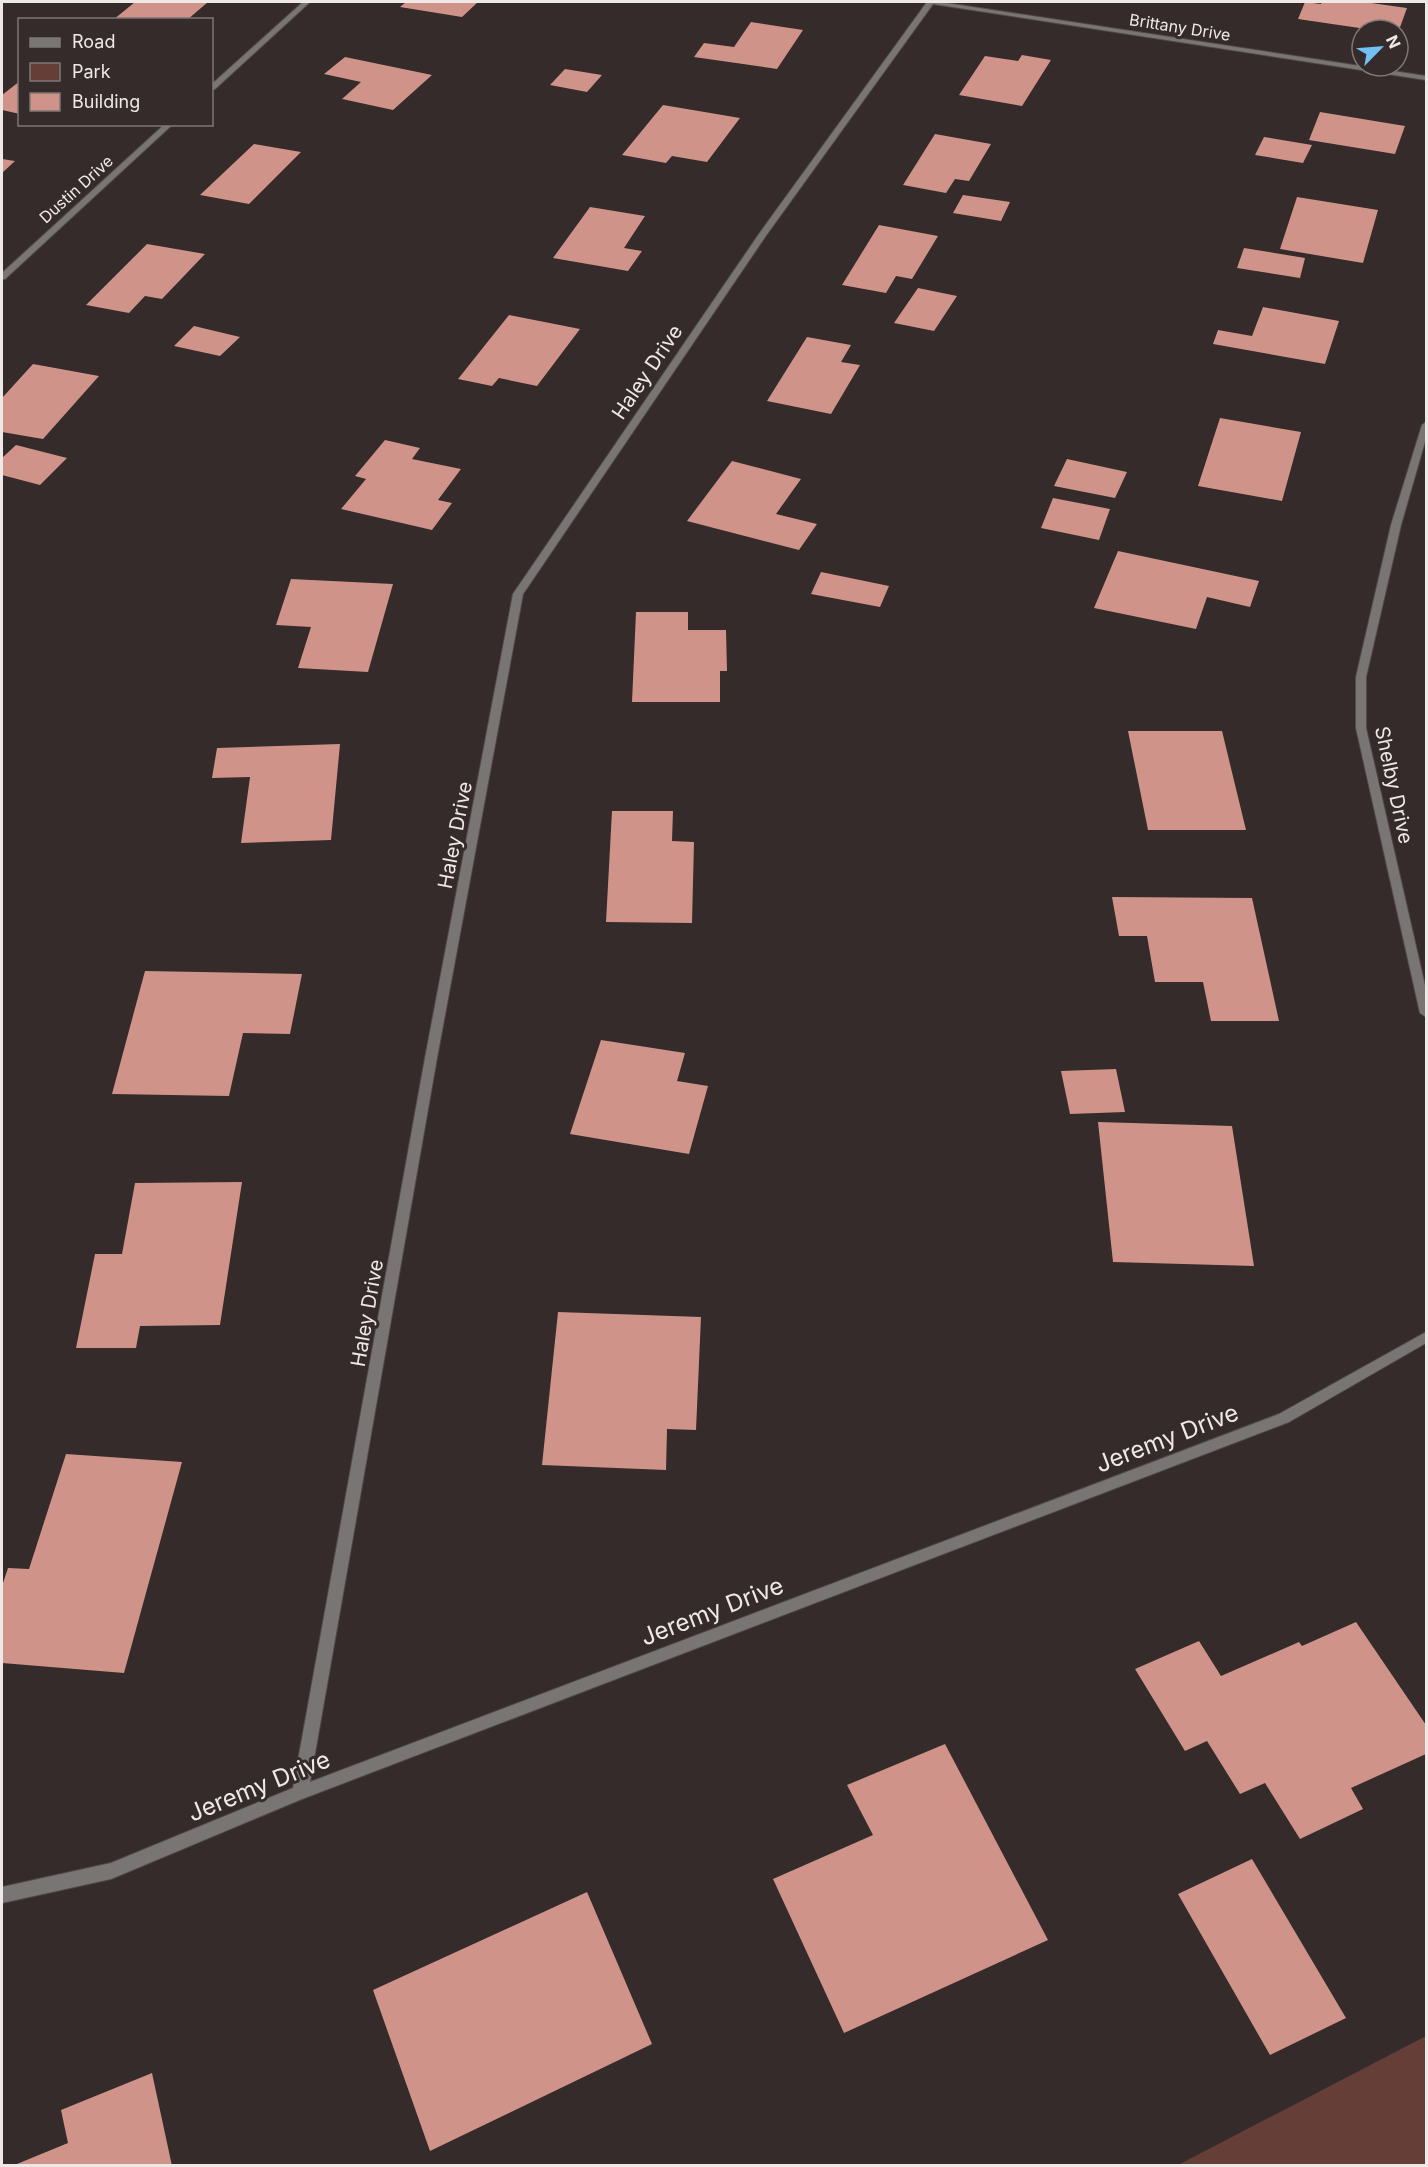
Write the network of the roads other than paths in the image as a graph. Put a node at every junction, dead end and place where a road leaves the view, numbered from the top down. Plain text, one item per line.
1 (307, 2) edge
2 (930, 2) edge
3 (1426, 78) edge
4 (213, 86) edge
5 (168, 126) edge
6 (2, 277) edge
7 (1426, 425) edge
8 (1426, 1013) edge
9 (1426, 1337) edge
10 (300, 1793) junction
11 (2, 1895) edge

1 - 4 street
2 - 3 street, Brittany Drive
2 - 10 street, Haley Drive
5 - 6 street, Dustin Drive
7 - 8 street, Shelby Drive
9 - 10 street, Jeremy Drive
10 - 11 street, Jeremy Drive

